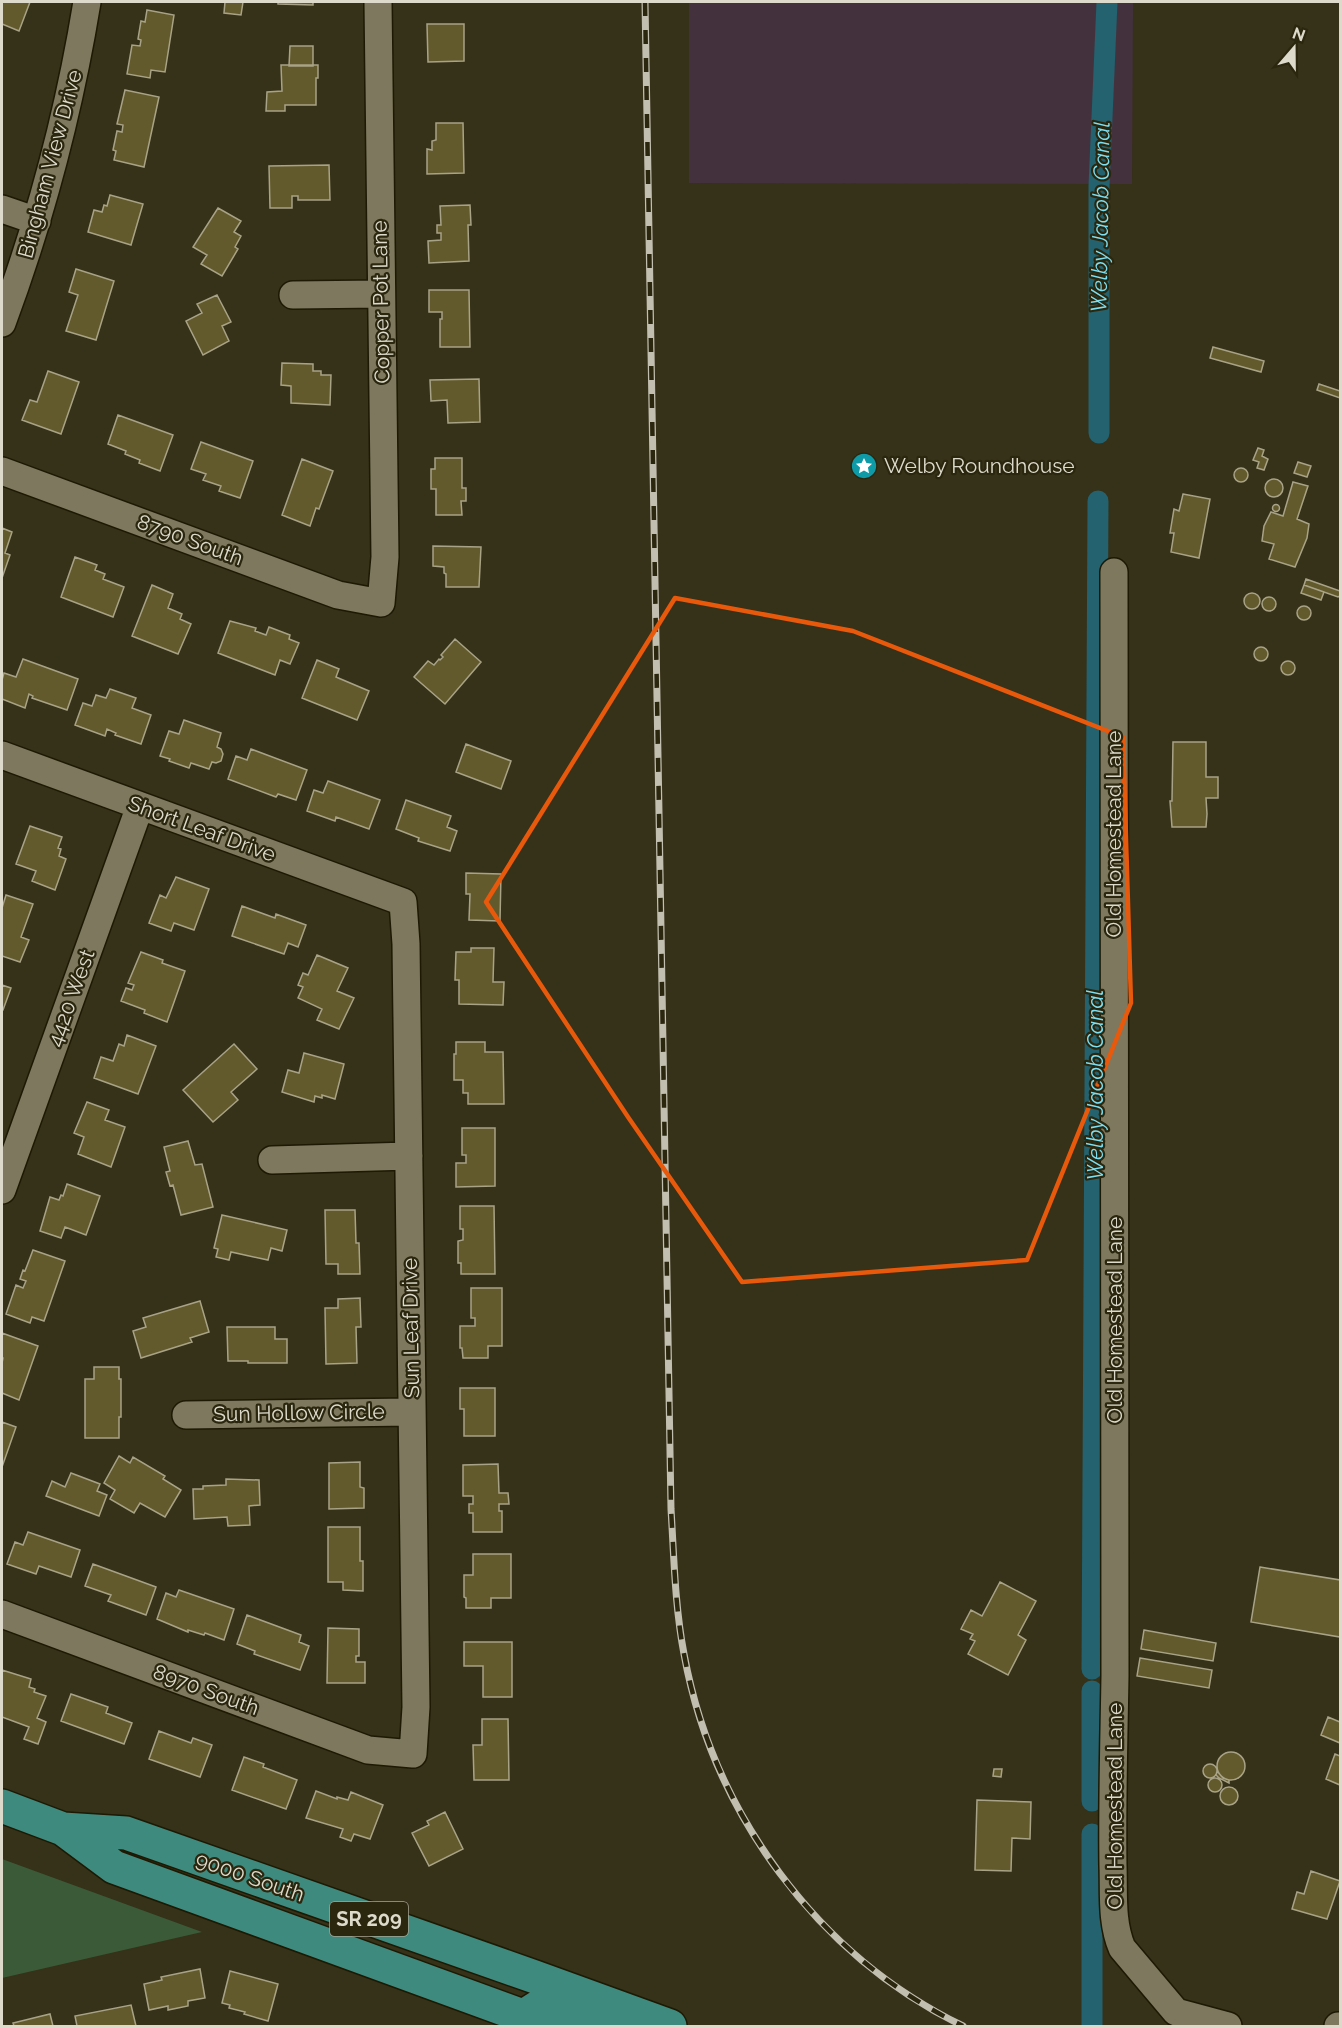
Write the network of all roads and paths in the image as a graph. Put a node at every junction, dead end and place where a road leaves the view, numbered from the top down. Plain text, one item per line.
1 (87, 2) edge
2 (378, 2) edge
3 (2, 209) edge
4 (36, 221) junction
5 (381, 294) junction
6 (293, 295) dead end
7 (2, 323) edge
8 (2, 471) edge
9 (1114, 572) dead end
10 (381, 603) joint
11 (2, 755) edge
12 (140, 806) junction
13 (403, 902) joint
14 (409, 1156) junction
15 (272, 1160) dead end
16 (2, 1190) edge
17 (412, 1412) junction
18 (186, 1415) dead end
19 (2, 1614) edge
20 (413, 1754) joint
21 (2, 1806) edge
22 (63, 1829) junction
23 (530, 2023) edge
24 (604, 2026) edge
25 (670, 2026) edge
26 (1228, 2026) edge

1 - 4 street, Bingham View Drive
2 - 5 street, Copper Pot Lane
3 - 4 street
4 - 7 street, Bingham View Drive
5 - 6 street
5 - 10 street, Copper Pot Lane
8 - 10 street, 8790 South
9 - 26 street, Old Homestead Lane
11 - 12 street, Short Leaf Drive
12 - 13 street, Short Leaf Drive
12 - 16 street, 4420 West
13 - 14 street, Sun Leaf Drive
14 - 15 street
14 - 17 street, Sun Leaf Drive
17 - 18 street, Sun Hollow Circle
17 - 20 street, Sun Leaf Drive
19 - 20 street, 8970 South
21 - 22 main road, 9000 South / SR 209
22 - 23 main road, 9000 South / SR 209
22 - 25 main road, 9000 South / SR 209
23 - 24 main road

